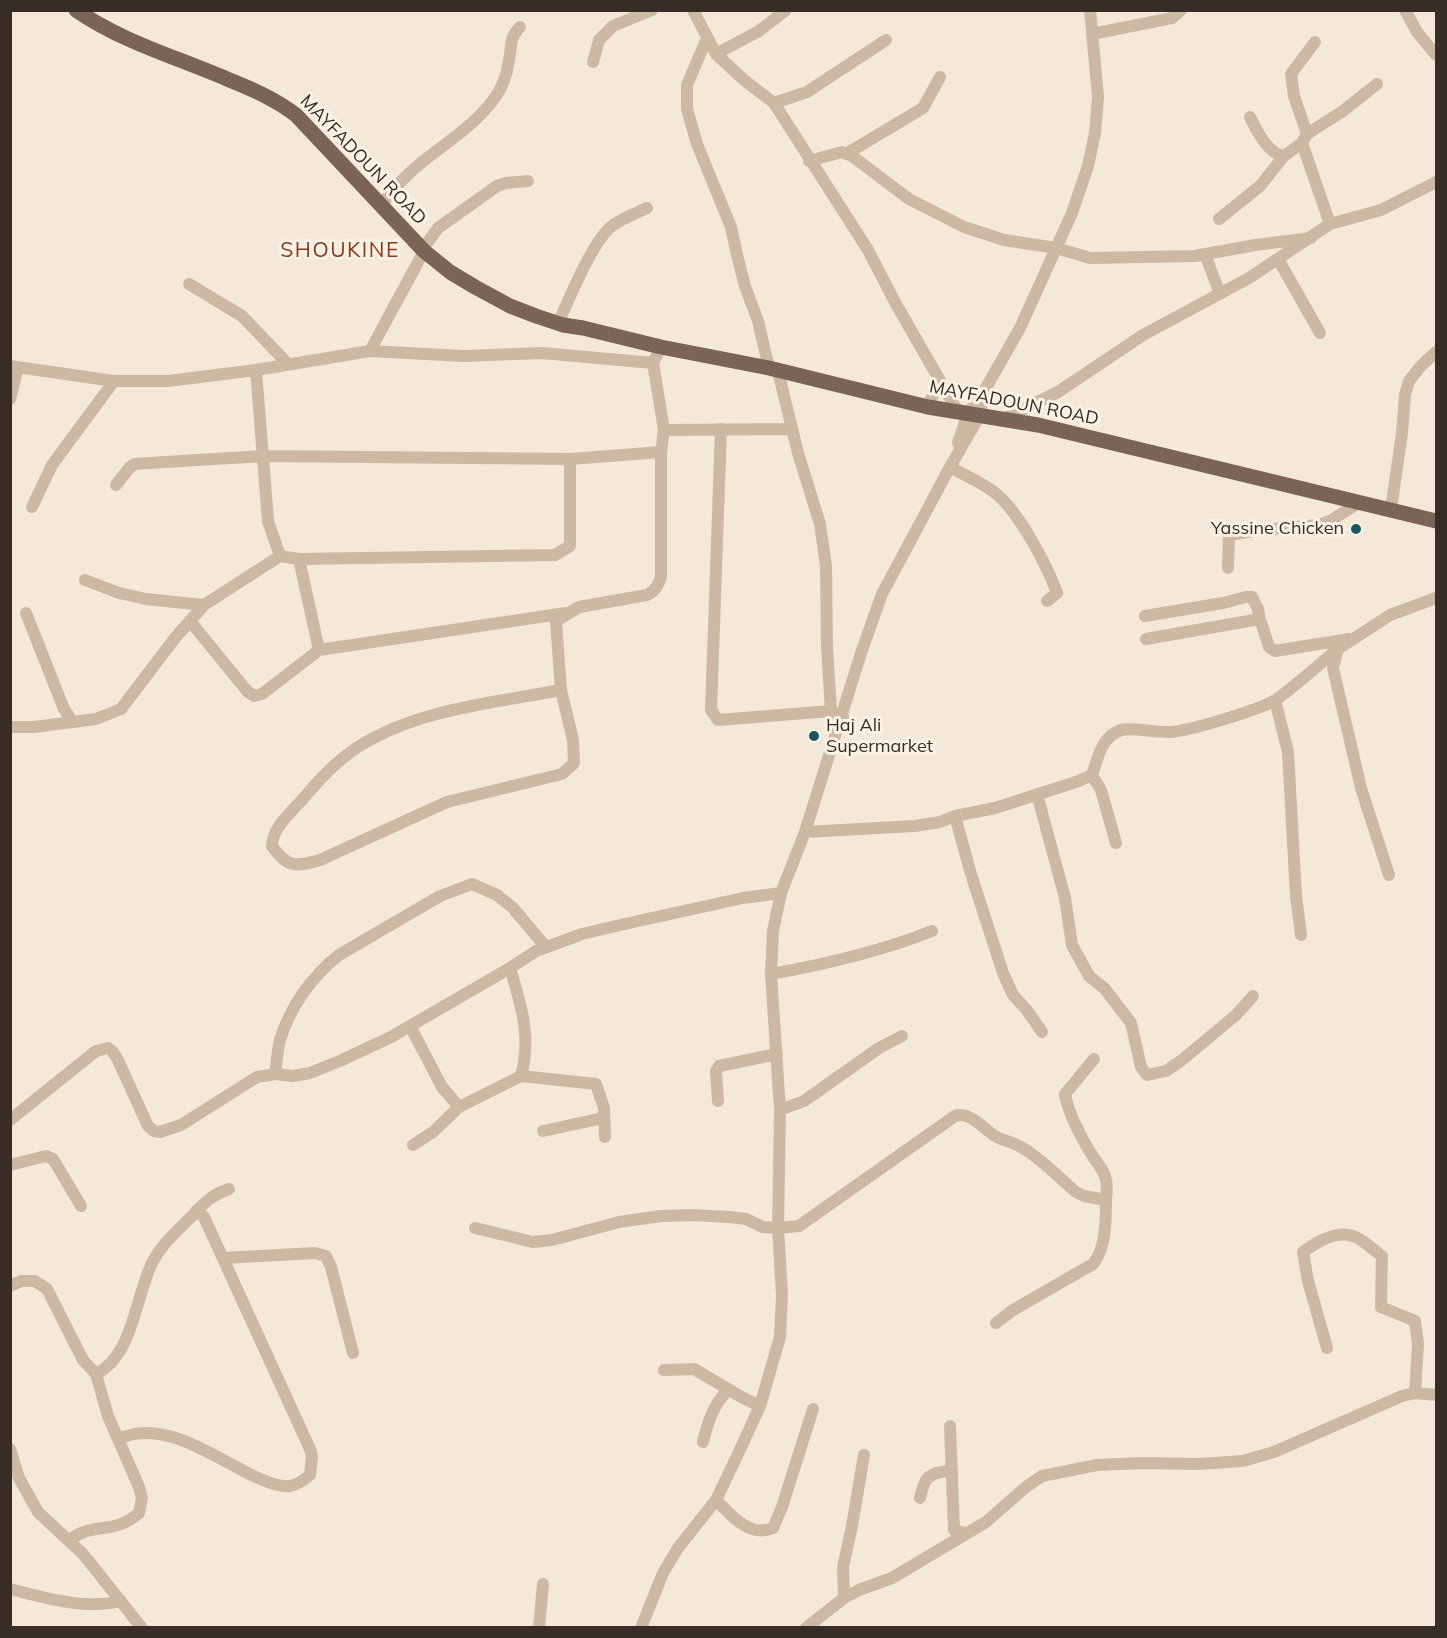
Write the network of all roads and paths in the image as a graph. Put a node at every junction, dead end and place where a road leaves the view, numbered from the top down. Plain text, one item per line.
1 (76, 10) edge
2 (88, 10) edge
3 (652, 10) edge
4 (693, 10) edge
5 (786, 10) edge
6 (1090, 10) edge
7 (1182, 10) edge
8 (1405, 10) edge
9 (520, 27) dead end
10 (1092, 34) junction
11 (707, 38) junction
12 (885, 40) dead end
13 (1315, 42) dead end
14 (716, 54) junction
15 (1437, 56) edge
16 (593, 62) dead end
17 (940, 77) dead end
18 (1377, 84) dead end
19 (774, 104) junction
20 (1250, 117) dead end
21 (1304, 139) junction
22 (846, 154) junction
23 (1284, 156) junction
24 (809, 161) junction
25 (528, 181) dead end
26 (1437, 182) edge
27 (385, 200) junction
28 (647, 208) dead end
29 (1219, 219) dead end
30 (1330, 224) junction
31 (1311, 238) junction
32 (426, 247) junction
33 (1056, 248) junction
34 (1205, 254) junction
35 (1278, 259) junction
36 (189, 284) dead end
37 (1220, 294) junction
38 (560, 319) junction
39 (583, 328) junction
40 (1320, 333) dead end
41 (661, 347) junction
42 (370, 351) junction
43 (1437, 352) edge
44 (653, 363) junction
45 (288, 364) junction
46 (14, 366) edge
47 (256, 370) junction
48 (773, 370) junction
49 (939, 379) junction
50 (114, 381) junction
51 (10, 399) edge
52 (1041, 400) junction
53 (928, 407) junction
54 (969, 413) junction
55 (1003, 419) junction
56 (1038, 425) junction
57 (721, 429) junction
58 (792, 429) junction
59 (664, 430) junction
60 (662, 452) junction
61 (264, 456) junction
62 (570, 459) junction
63 (950, 466) junction
64 (116, 485) dead end
65 (1360, 502) junction
66 (32, 507) dead end
67 (1391, 509) junction
68 (1437, 521) edge
69 (280, 556) junction
70 (299, 559) junction
71 (1228, 568) dead end
72 (85, 580) dead end
73 (1437, 598) edge
74 (1047, 601) dead end
75 (204, 605) junction
76 (26, 612) dead end
77 (570, 612) junction
78 (1145, 616) dead end
79 (1260, 619) junction
80 (190, 621) junction
81 (1146, 639) dead end
82 (1353, 639) junction
83 (1338, 649) junction
84 (319, 650) junction
85 (561, 690) junction
86 (1275, 700) junction
87 (831, 711) junction
88 (843, 717) junction
89 (72, 721) junction
90 (10, 727) edge
91 (1092, 775) junction
92 (1037, 794) junction
93 (955, 816) junction
94 (806, 832) junction
95 (1116, 843) dead end
96 (1389, 875) dead end
97 (781, 893) junction
98 (932, 931) dead end
99 (1301, 935) dead end
100 (546, 947) junction
101 (510, 968) junction
102 (771, 974) junction
103 (1253, 996) dead end
104 (410, 1026) junction
105 (1042, 1032) dead end
106 (902, 1036) dead end
107 (777, 1054) junction
108 (1094, 1059) dead end
109 (275, 1074) junction
110 (521, 1076) junction
111 (718, 1101) dead end
112 (459, 1107) junction
113 (780, 1110) junction
114 (603, 1118) junction
115 (10, 1120) edge
116 (543, 1131) dead end
117 (605, 1137) dead end
118 (413, 1145) dead end
119 (10, 1165) edge
120 (230, 1189) dead end
121 (1106, 1200) junction
122 (81, 1206) dead end
123 (196, 1211) junction
124 (475, 1228) dead end
125 (778, 1228) junction
126 (223, 1258) junction
127 (10, 1286) edge
128 (996, 1323) dead end
129 (1327, 1348) dead end
130 (353, 1353) dead end
131 (664, 1370) dead end
132 (96, 1374) junction
133 (728, 1390) junction
134 (1415, 1393) junction
135 (1437, 1395) edge
136 (760, 1406) junction
137 (813, 1409) dead end
138 (950, 1426) dead end
139 (119, 1439) junction
140 (703, 1442) dead end
141 (10, 1449) edge
142 (864, 1455) dead end
143 (952, 1470) junction
144 (920, 1498) dead end
145 (716, 1500) junction
146 (965, 1533) junction
147 (69, 1540) junction
148 (543, 1584) dead end
149 (10, 1589) edge
150 (844, 1598) junction
151 (121, 1601) junction
152 (141, 1628) edge
153 (539, 1628) edge
154 (641, 1628) edge
155 (806, 1628) edge

1 - 32 main road, MAYFADOUN ROAD
2 - 27 main road, MAYFADOUN ROAD
3 - 16 street
4 - 11 street
5 - 14 street
6 - 10 street
7 - 10 street
8 - 15 street
9 - 27 street
10 - 33 street
11 - 14 street
11 - 48 street
12 - 19 street
13 - 21 street
14 - 19 street
17 - 22 street
18 - 21 street
19 - 24 street
20 - 23 street
21 - 23 street
21 - 30 street
22 - 24 street
22 - 33 street
23 - 29 street
24 - 49 street
25 - 32 street
26 - 30 street
27 - 32 main road, MAYFADOUN ROAD
28 - 38 street
30 - 31 street
31 - 34 street
31 - 35 street
32 - 38 main road, MAYFADOUN ROAD
32 - 39 main road, MAYFADOUN ROAD
32 - 42 street
33 - 34 street
33 - 54 street
34 - 37 street
35 - 37 street
35 - 40 street
36 - 45 street
37 - 52 street
38 - 39 main road, MAYFADOUN ROAD
39 - 41 main road, MAYFADOUN ROAD
41 - 44 street
41 - 48 main road, MAYFADOUN ROAD
42 - 44 street
42 - 45 street
43 - 67 street
44 - 59 street
45 - 47 street
46 - 50 street
46 - 51 street
47 - 50 street
47 - 61 street
48 - 53 main road, MAYFADOUN ROAD
48 - 58 street
49 - 53 street
49 - 54 street
50 - 66 street
52 - 55 street
52 - 56 street
53 - 54 main road, MAYFADOUN ROAD
54 - 55 main road, MAYFADOUN ROAD
54 - 63 street
55 - 56 main road, MAYFADOUN ROAD
56 - 65 main road, MAYFADOUN ROAD
57 - 58 street
57 - 59 street
57 - 87 street
58 - 87 street
59 - 60 street
60 - 62 street
60 - 77 street
61 - 62 street
61 - 64 street
61 - 69 street
62 - 70 street
63 - 74 street
63 - 88 street
65 - 67 main road, MAYFADOUN ROAD
65 - 71 street
67 - 68 main road, MAYFADOUN ROAD
69 - 70 street
69 - 75 street
70 - 84 street
72 - 75 street
73 - 82 street
75 - 80 street
76 - 89 street
77 - 84 street
77 - 85 street
78 - 79 street
79 - 81 street
79 - 82 street
80 - 84 street
80 - 89 street
82 - 83 street
83 - 86 street
83 - 96 street
85 - 85 street
86 - 91 street
86 - 99 street
87 - 88 street
88 - 94 street
89 - 90 street
91 - 92 street
91 - 95 street
92 - 93 street
92 - 103 street
93 - 94 street
93 - 105 street
94 - 97 street
97 - 100 street
97 - 102 street
98 - 102 street
100 - 101 street
100 - 109 street
101 - 104 street
101 - 110 street
102 - 107 street
104 - 109 street
104 - 112 street
106 - 113 street
107 - 111 street
107 - 113 street
108 - 121 street
109 - 115 street
110 - 112 street
110 - 114 street
112 - 118 street
113 - 125 street
114 - 116 street
114 - 117 street
119 - 122 street
120 - 123 street
121 - 125 street
121 - 128 street
123 - 126 street
123 - 132 street
124 - 125 street
125 - 136 street
126 - 130 street
126 - 139 street
127 - 132 street
129 - 134 street
131 - 133 street
132 - 139 street
133 - 136 street
133 - 140 street
134 - 135 street
134 - 146 street
136 - 145 street
137 - 145 street
138 - 143 street
139 - 147 street
141 - 147 street
142 - 150 street
143 - 144 street
143 - 146 street
145 - 154 street
146 - 150 street
147 - 151 street
148 - 153 street
149 - 151 street
150 - 155 street
151 - 152 street

